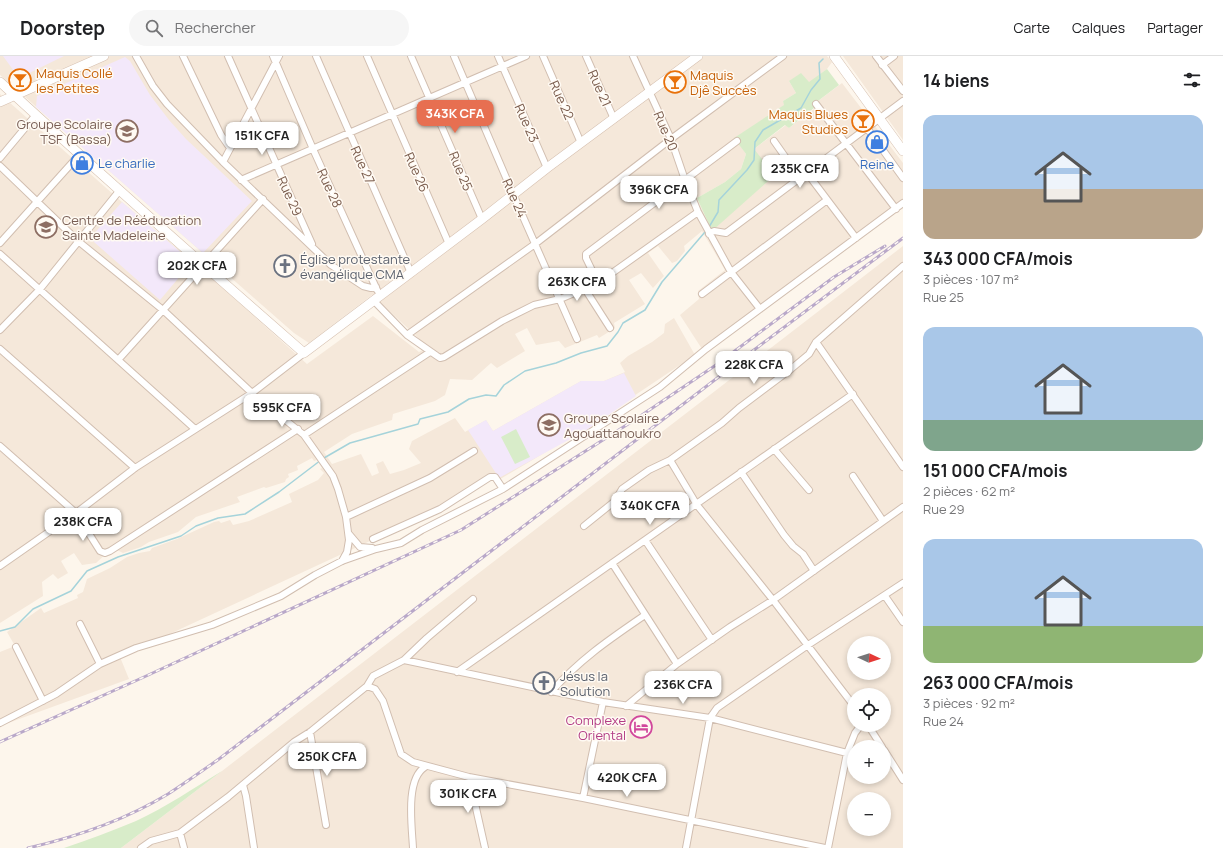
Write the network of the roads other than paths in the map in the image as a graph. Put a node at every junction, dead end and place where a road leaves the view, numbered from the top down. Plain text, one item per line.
1 (104, 56) edge
2 (136, 56) edge
3 (183, 56) edge
4 (228, 56) edge
5 (316, 56) edge
6 (367, 56) edge
7 (411, 56) edge
8 (454, 56) edge
9 (498, 56) edge
10 (526, 56) edge
11 (543, 56) edge
12 (586, 56) edge
13 (633, 56) edge
14 (698, 56) edge
15 (783, 56) edge
16 (834, 56) edge
17 (876, 56) edge
18 (894, 56) edge
19 (276, 58) edge
20 (882, 65) junction
21 (502, 66) junction
22 (0, 82) edge
23 (466, 82) junction
24 (903, 91) edge
25 (649, 93) junction
26 (14, 96) junction
27 (429, 98) junction
28 (903, 101) edge
29 (0, 102) edge
30 (816, 104) dead end
31 (251, 109) junction
32 (392, 114) junction
33 (35, 116) junction
34 (614, 119) junction
35 (880, 119) junction
36 (867, 128) junction
37 (349, 133) junction
38 (671, 140) junction
39 (737, 141) dead end
40 (774, 141) dead end
41 (581, 143) junction
42 (846, 144) junction
43 (230, 148) junction
44 (313, 149) junction
45 (903, 151) edge
46 (80, 154) junction
47 (0, 158) edge
48 (222, 162) junction
49 (276, 165) junction
50 (0, 166) edge
51 (547, 168) junction
52 (807, 173) junction
53 (800, 178) junction
54 (903, 178) edge
55 (241, 180) junction
56 (685, 180) junction
57 (120, 190) junction
58 (513, 194) junction
59 (263, 199) junction
60 (828, 200) junction
61 (38, 202) junction
62 (903, 203) edge
63 (896, 208) junction
64 (698, 212) junction
65 (482, 219) junction
66 (709, 234) junction
67 (856, 238) junction
68 (78, 241) junction
69 (0, 243) edge
70 (449, 244) junction
71 (535, 244) junction
72 (314, 249) junction
73 (0, 254) edge
74 (204, 265) junction
75 (903, 266) edge
76 (731, 272) junction
77 (411, 273) junction
78 (598, 283) junction
79 (376, 287) junction
80 (40, 289) junction
81 (585, 289) junction
82 (702, 294) dead end
83 (377, 299) junction
84 (560, 299) junction
85 (760, 309) junction
86 (163, 310) junction
87 (610, 328) dead end
88 (0, 330) edge
89 (407, 335) junction
90 (577, 339) dead end
91 (816, 342) junction
92 (0, 350) edge
93 (430, 352) junction
94 (304, 354) junction
95 (118, 360) junction
96 (252, 393) junction
97 (853, 394) junction
98 (195, 429) junction
99 (298, 429) junction
100 (304, 435) junction
101 (0, 446) edge
102 (774, 449) junction
103 (474, 451) dead end
104 (670, 460) junction
105 (903, 467) edge
106 (135, 468) junction
107 (741, 472) junction
108 (853, 476) dead end
109 (503, 489) junction
110 (809, 490) dead end
111 (697, 505) junction
112 (903, 507) edge
113 (76, 513) junction
114 (346, 517) junction
115 (883, 521) junction
116 (584, 526) dead end
117 (348, 533) junction
118 (372, 539) dead end
119 (645, 540) junction
120 (376, 549) junction
121 (342, 561) junction
122 (612, 563) junction
123 (0, 566) edge
124 (814, 571) junction
125 (903, 583) edge
126 (885, 596) junction
127 (473, 599) dead end
128 (773, 600) junction
129 (645, 615) junction
130 (903, 622) edge
131 (80, 624) dead end
132 (712, 640) junction
133 (808, 645) junction
134 (16, 647) dead end
135 (404, 660) junction
136 (100, 664) junction
137 (677, 664) junction
138 (457, 672) junction
139 (367, 686) junction
140 (551, 692) junction
141 (847, 697) edge
142 (43, 701) junction
143 (603, 702) junction
144 (626, 706) junction
145 (710, 718) junction
146 (0, 723) edge
147 (310, 732) junction
148 (847, 753) joint
149 (891, 763) edge
150 (425, 767) junction
151 (469, 777) junction
152 (903, 780) edge
153 (243, 785) junction
154 (583, 798) junction
155 (691, 820) junction
156 (326, 825) dead end
157 (180, 833) junction
158 (141, 848) edge
159 (184, 848) edge
160 (254, 848) edge
161 (414, 848) edge
162 (485, 848) edge
163 (686, 848) edge
164 (825, 848) edge
165 (828, 848) edge

1 - 26 street
2 - 48 street
3 - 43 street
4 - 31 street, Rue 29
5 - 37 street, Rue 27
6 - 32 street, Rue 26
7 - 27 street, Rue 25
8 - 23 street, Rue 24
9 - 21 street, Rue 23
10 - 21 street
11 - 41 street, Rue 22
12 - 34 street, Rue 21
13 - 25 street, Rue 20
14 - 25 street
15 - 38 street
16 - 35 street
17 - 20 street
18 - 20 street
19 - 31 street
19 - 44 street, Rue 28
20 - 24 street
21 - 23 street
21 - 51 street, Rue 23
22 - 26 street
23 - 27 street
23 - 58 street, Rue 24
25 - 34 street
25 - 38 street, Rue 20
26 - 29 street
26 - 33 street
27 - 32 street
27 - 65 street, Rue 25
28 - 35 street
30 - 42 street
31 - 43 street
31 - 49 street, Rue 29
32 - 37 street
32 - 70 street, Rue 26
33 - 46 street
33 - 47 street
34 - 41 street
35 - 36 street
35 - 45 street
36 - 42 street
36 - 54 street
37 - 44 street
37 - 77 street, Rue 27
38 - 56 street, Rue 20
38 - 71 street
39 - 56 street
40 - 53 street
41 - 51 street
42 - 52 street
42 - 63 street
43 - 48 street
44 - 49 street
44 - 79 street, Rue 28
46 - 57 street
46 - 61 street
48 - 55 street
49 - 55 street
49 - 72 street, Rue 29
50 - 61 street
51 - 58 street
52 - 53 street
52 - 60 street
53 - 66 street
55 - 59 street
56 - 64 street, Rue 20
56 - 78 street
57 - 68 street
57 - 74 street
58 - 65 street
58 - 71 street, Rue 24
59 - 72 street
59 - 74 street
60 - 67 street
60 - 76 street
61 - 68 street
61 - 69 street
62 - 63 street
63 - 67 street
64 - 66 street, Rue 20
64 - 78 street
65 - 70 street
66 - 76 street, Rue 20
67 - 85 street
68 - 80 street
68 - 86 street
70 - 77 street
71 - 84 street, Rue 24
71 - 89 street
72 - 79 street
73 - 80 street
74 - 86 street
74 - 94 street
75 - 91 street
76 - 82 street
76 - 85 street, Rue 20
77 - 83 street
78 - 81 street
79 - 83 street, Rue 28
80 - 88 street
80 - 95 street
81 - 84 street
81 - 87 street
83 - 89 street
83 - 94 street
84 - 90 street, Rue 24
84 - 93 street
85 - 109 street
86 - 95 street
86 - 96 street
89 - 93 street
91 - 97 street
91 - 104 street
92 - 106 street
93 - 100 street
94 - 96 street
95 - 98 street
96 - 98 street
96 - 99 street
97 - 102 street
97 - 105 street
98 - 106 street
99 - 100 street
99 - 113 street
100 - 114 street
101 - 113 street
102 - 107 street
102 - 110 street
103 - 114 street
104 - 111 street
104 - 116 street
106 - 113 street
107 - 111 street
107 - 124 street
108 - 115 street
109 - 118 street
109 - 120 street
111 - 119 street
111 - 128 street
112 - 115 street
113 - 123 street
114 - 117 street
115 - 124 street
117 - 120 street
117 - 121 street
119 - 122 street
119 - 132 street
120 - 121 street
121 - 136 street
122 - 129 street
122 - 138 street
124 - 128 street
125 - 126 street
126 - 130 street
126 - 133 street
127 - 135 street
128 - 132 street
128 - 133 street
129 - 137 street
129 - 140 street
131 - 136 street
132 - 137 street
133 - 141 street
133 - 145 street
134 - 142 street
135 - 138 street
135 - 139 street
136 - 142 street
137 - 144 street
138 - 140 street
139 - 147 street
139 - 150 street
140 - 143 street
142 - 146 street
143 - 144 street
143 - 154 street
144 - 145 street
145 - 148 street
145 - 155 street
147 - 153 street
147 - 156 street
148 - 165 street
149 - 152 street
150 - 151 street
150 - 161 street
151 - 154 street
151 - 162 street
153 - 157 street
153 - 160 street
154 - 155 street
155 - 163 street
155 - 164 street
157 - 158 street
157 - 159 street

